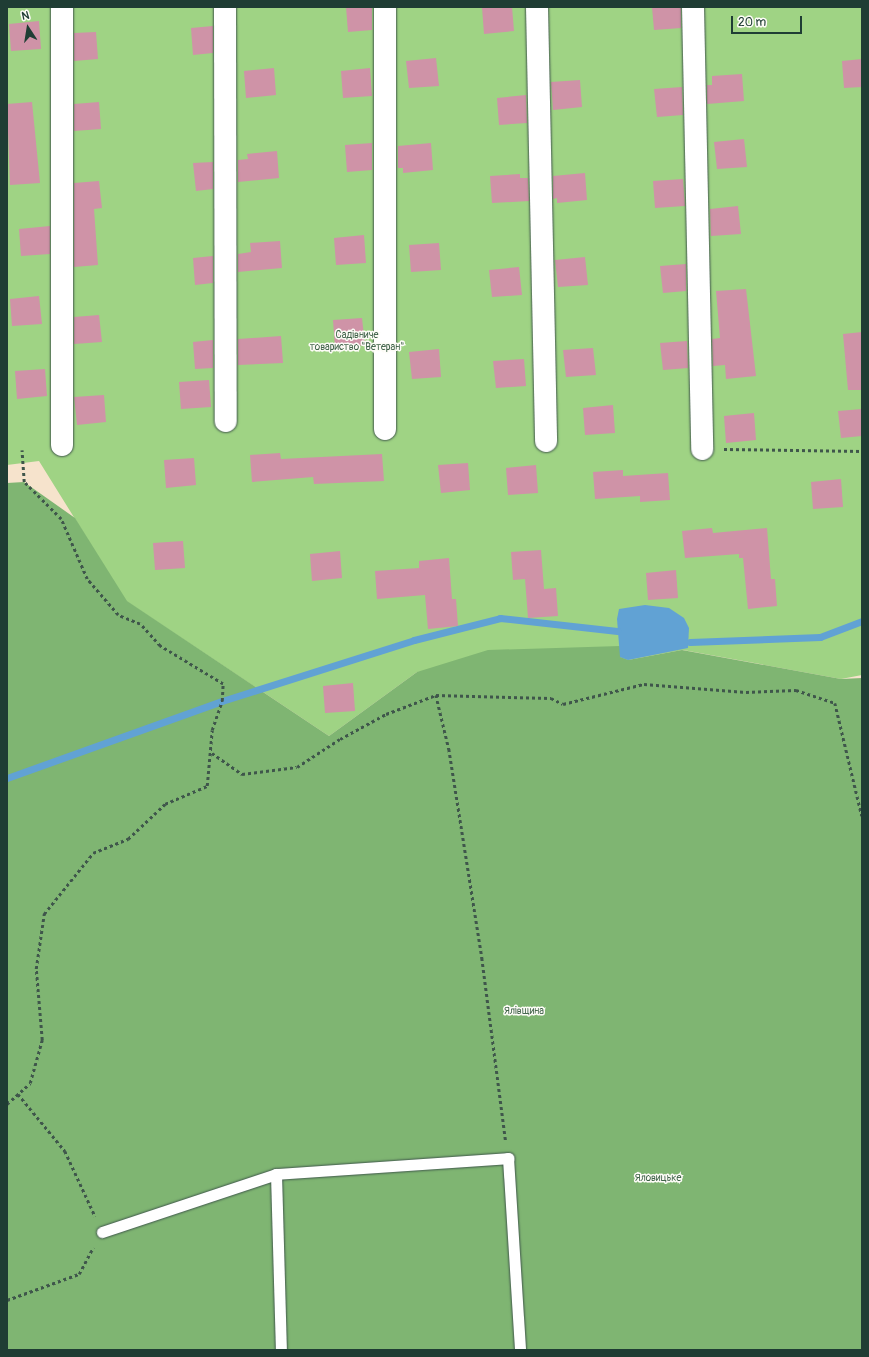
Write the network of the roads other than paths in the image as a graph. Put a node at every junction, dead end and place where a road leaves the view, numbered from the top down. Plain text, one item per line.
1 (62, 7) edge
2 (225, 7) edge
3 (385, 7) edge
4 (538, 7) edge
5 (693, 7) edge
6 (226, 421) dead end
7 (385, 429) dead end
8 (546, 441) dead end
9 (62, 445) dead end
10 (702, 449) road end
11 (276, 1174) junction
12 (102, 1232) road end
13 (281, 1350) edge
14 (520, 1350) edge

1 - 9 street
2 - 6 street
3 - 7 street
4 - 8 street
5 - 10 street
11 - 12 lane
11 - 13 lane
11 - 14 lane

